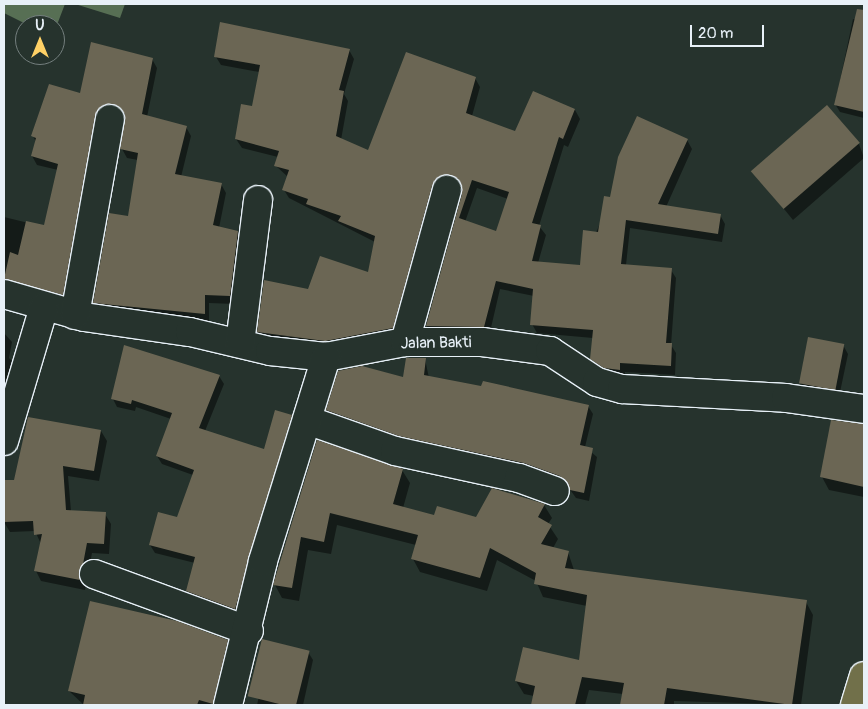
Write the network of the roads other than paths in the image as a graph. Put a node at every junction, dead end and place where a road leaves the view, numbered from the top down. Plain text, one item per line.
1 (110, 119) dead end
2 (447, 190) dead end
3 (258, 200) dead end
4 (4, 294) edge
5 (44, 307) junction
6 (75, 315) junction
7 (405, 342) junction
8 (240, 343) junction
9 (326, 357) junction
10 (864, 408) edge
11 (307, 420) junction
12 (4, 440) edge
13 (555, 491) dead end
14 (94, 574) dead end
15 (249, 631) junction
16 (864, 676) edge
17 (228, 705) edge
18 (855, 705) edge

1 - 6 street
2 - 7 street
3 - 8 street
4 - 5 street, Jalan Bakti
5 - 6 street, Jalan Bakti
5 - 12 street
6 - 8 street, Jalan Bakti
7 - 9 street, Jalan Bakti
7 - 10 street, Jalan Bakti
8 - 9 street, Jalan Bakti
9 - 11 street
11 - 13 street
11 - 15 street
14 - 15 street
15 - 17 street
16 - 18 highway

